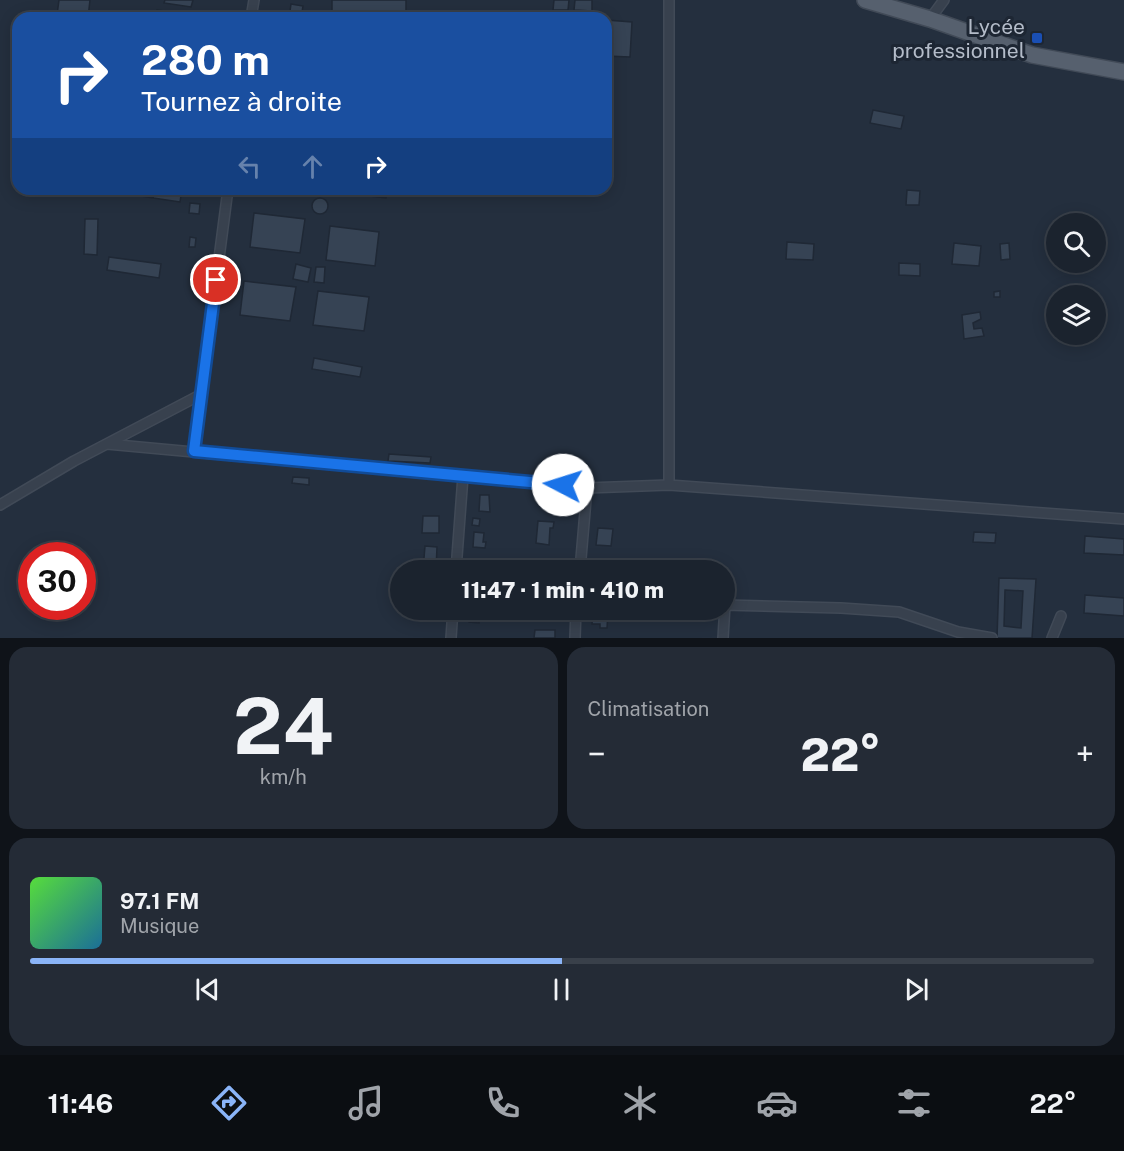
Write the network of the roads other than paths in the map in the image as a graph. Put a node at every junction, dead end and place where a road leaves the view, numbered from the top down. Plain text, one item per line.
1 (669, 0) edge
2 (865, 0) edge
3 (944, 0) edge
4 (891, 4) edge
5 (930, 19) junction
6 (1124, 72) edge
7 (227, 195) edge
8 (200, 395) junction
9 (107, 444) junction
10 (194, 451) junction
11 (463, 476) junction
12 (669, 485) junction
13 (587, 488) junction
14 (0, 506) edge
15 (1124, 519) edge
16 (457, 560) edge
17 (581, 560) edge
18 (735, 605) edge
19 (1061, 616) dead end
20 (452, 620) edge
21 (576, 620) edge
22 (724, 620) edge
23 (451, 638) edge
24 (575, 638) edge
25 (723, 638) edge
26 (991, 638) edge
27 (1052, 638) edge

1 - 12 street
2 - 4 main road
3 - 5 street
4 - 5 main road
5 - 6 main road
7 - 8 street
8 - 9 street
8 - 10 street
9 - 10 street
9 - 14 street
10 - 11 street
11 - 13 street
11 - 16 street
12 - 13 street
12 - 15 street
13 - 17 street
18 - 26 street
19 - 27 street
20 - 23 street
21 - 24 street
22 - 25 street

